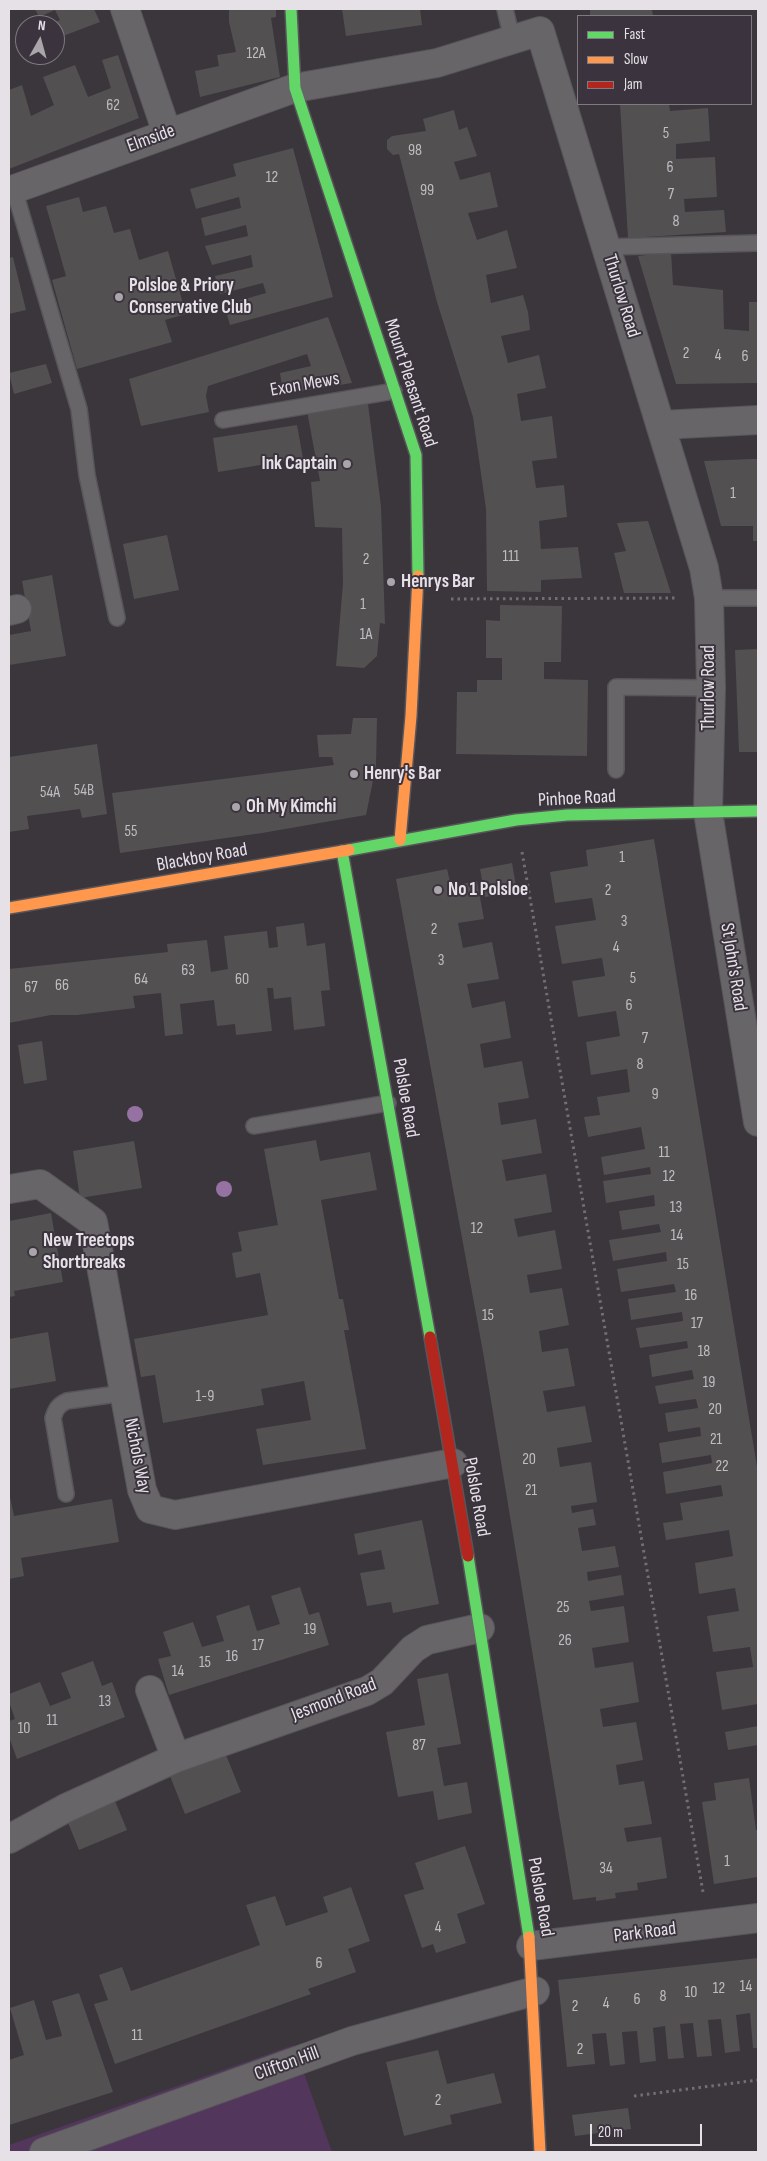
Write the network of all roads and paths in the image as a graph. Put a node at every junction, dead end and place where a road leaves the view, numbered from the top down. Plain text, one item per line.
1 (125, 9) edge
2 (291, 9) edge
3 (505, 9) edge
4 (512, 40) junction
5 (294, 88) junction
6 (167, 133) junction
7 (12, 190) edge
8 (758, 243) edge
9 (606, 247) junction
10 (394, 390) junction
11 (223, 420) dead end
12 (758, 420) edge
13 (661, 425) junction
14 (709, 598) junction
15 (758, 598) edge
16 (418, 601) junction
17 (117, 618) dead end
18 (710, 688) junction
19 (616, 770) dead end
20 (758, 811) edge
21 (708, 812) junction
22 (516, 820) junction
23 (400, 840) junction
24 (342, 852) junction
25 (9, 908) edge
26 (388, 1103) junction
27 (758, 1122) edge
28 (254, 1126) dead end
29 (10, 1189) edge
30 (124, 1393) junction
31 (453, 1463) junction
32 (66, 1494) dead end
33 (480, 1628) junction
34 (150, 1690) dead end
35 (176, 1758) junction
36 (9, 1839) edge
37 (758, 1918) edge
38 (709, 1925) junction
39 (531, 1946) junction
40 (534, 1991) junction
41 (758, 2080) edge
42 (634, 2096) dead end
43 (44, 2152) edge
44 (540, 2152) edge

1 - 6 street
2 - 5 street, Mount Pleasant Road
3 - 4 lane
4 - 5 street, Thurlow Road
4 - 9 street, Thurlow Road
5 - 6 street, Elmside
5 - 10 street, Mount Pleasant Road
6 - 7 street, Elmside
7 - 17 lane
8 - 9 lane
9 - 13 street, Thurlow Road
10 - 11 lane, Exon Mews
10 - 16 street, Mount Pleasant Road
12 - 13 street
13 - 14 street, Thurlow Road
14 - 15 lane
14 - 16 path
14 - 18 street, Thurlow Road
16 - 23 street, Mount Pleasant Road
18 - 19 lane
18 - 21 street, Thurlow Road
20 - 21 street, Pinhoe Road
21 - 22 street, Pinhoe Road
21 - 27 street, St John's Road
22 - 23 street, Pinhoe Road
22 - 38 path
23 - 24 street, Blackboy Road
24 - 25 street, Blackboy Road
24 - 26 street, Polsloe Road
26 - 28 lane
26 - 31 street, Polsloe Road
29 - 30 street, Nichols Way
30 - 31 street, Nichols Way
30 - 32 lane
31 - 33 street, Polsloe Road
33 - 35 street, Jesmond Road
33 - 39 street, Polsloe Road
34 - 35 street
35 - 36 street, Jesmond Road
37 - 38 street, Park Road
38 - 39 street, Park Road
39 - 40 street, Polsloe Road
40 - 43 street, Clifton Hill
40 - 44 street, Polsloe Road
41 - 42 path

